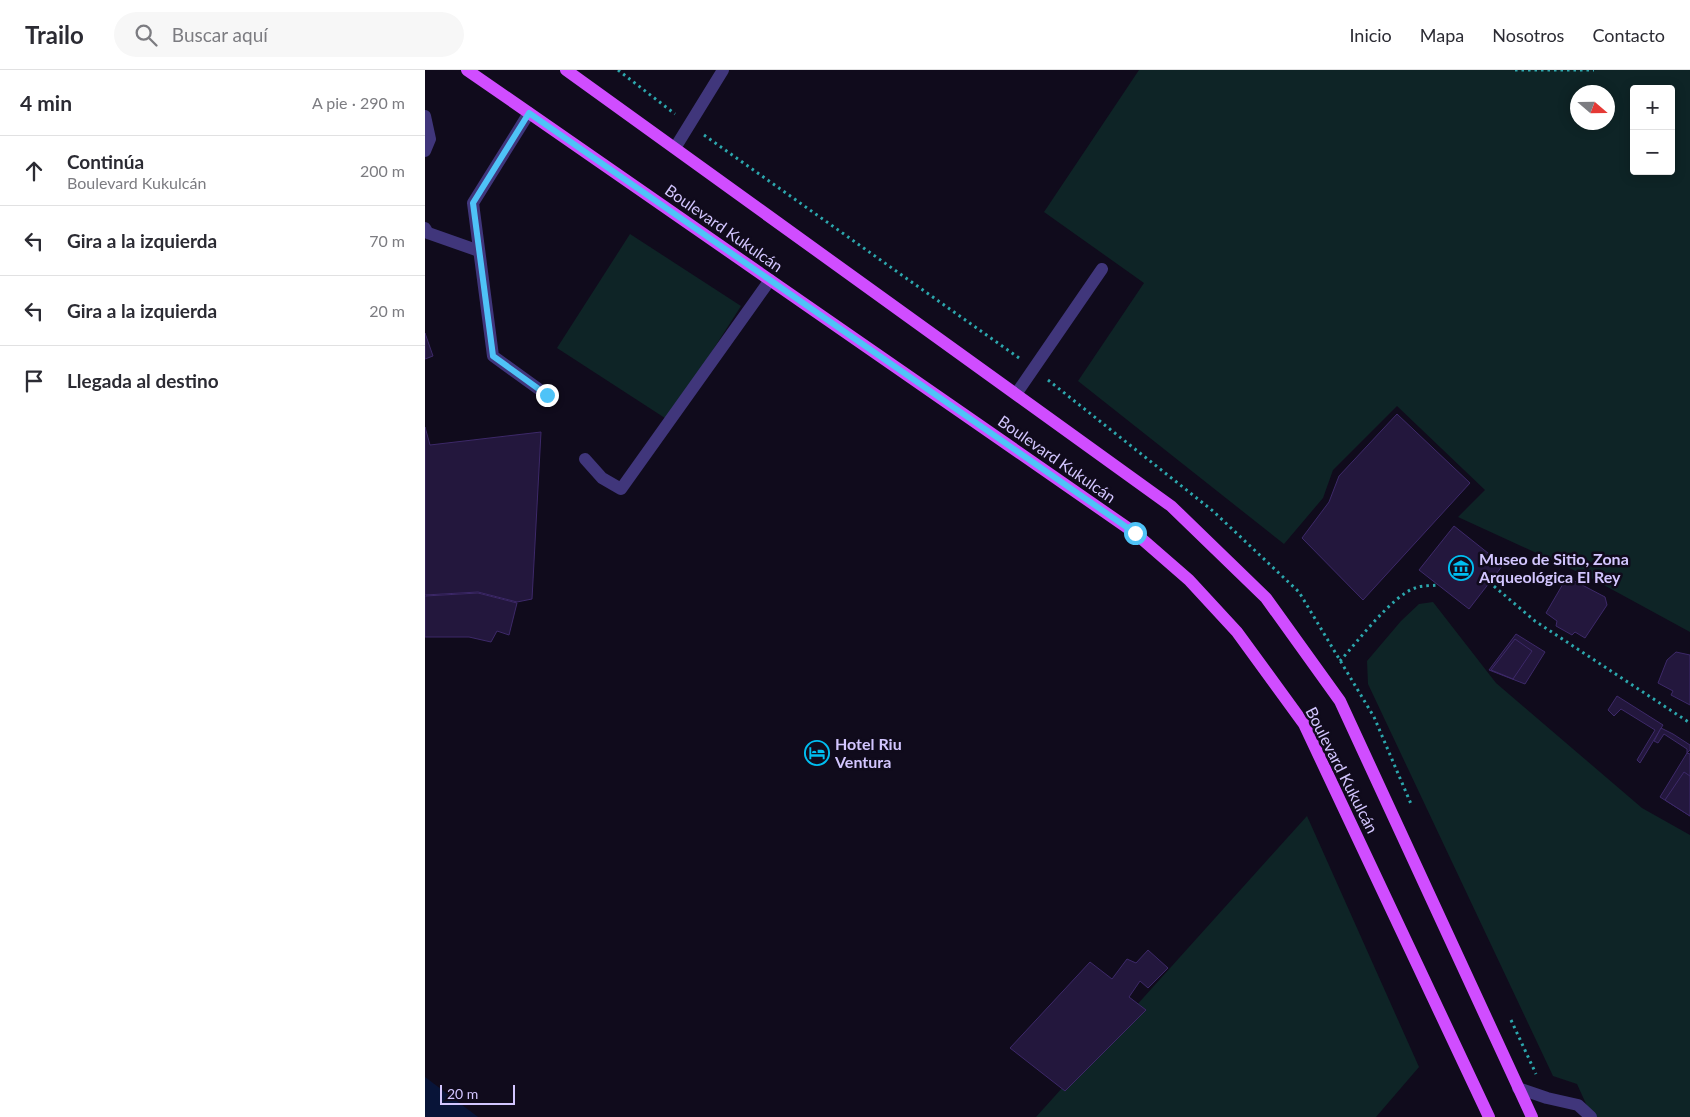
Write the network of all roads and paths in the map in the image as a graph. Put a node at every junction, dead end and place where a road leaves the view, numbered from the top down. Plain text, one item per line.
1 (467, 70) edge
2 (566, 70) edge
3 (723, 70) edge
4 (1515, 70) edge
5 (1594, 70) edge
6 (529, 113) junction
7 (425, 116) edge
8 (675, 148) junction
9 (425, 151) edge
10 (425, 228) edge
11 (479, 251) junction
12 (1102, 269) dead end
13 (770, 280) junction
14 (1016, 394) junction
15 (547, 395) dead end
16 (585, 459) dead end
17 (1489, 582) dead end
18 (1438, 585) dead end
19 (1340, 661) dead end
20 (1690, 723) edge
21 (1518, 1088) junction
22 (1489, 1117) edge
23 (1532, 1117) edge
24 (1591, 1117) edge

1 - 6 main road, Boulevard Kukulcán
2 - 8 main road, Boulevard Kukulcán
3 - 8 lane
4 - 5 path
6 - 11 lane
6 - 13 main road, Boulevard Kukulcán
7 - 9 lane
8 - 14 main road, Boulevard Kukulcán
10 - 11 lane
11 - 15 lane
12 - 14 lane
13 - 16 lane
13 - 22 main road, Boulevard Kukulcán
14 - 21 main road, Boulevard Kukulcán
17 - 20 path
18 - 19 path
21 - 23 main road, Boulevard Kukulcán
21 - 24 lane

